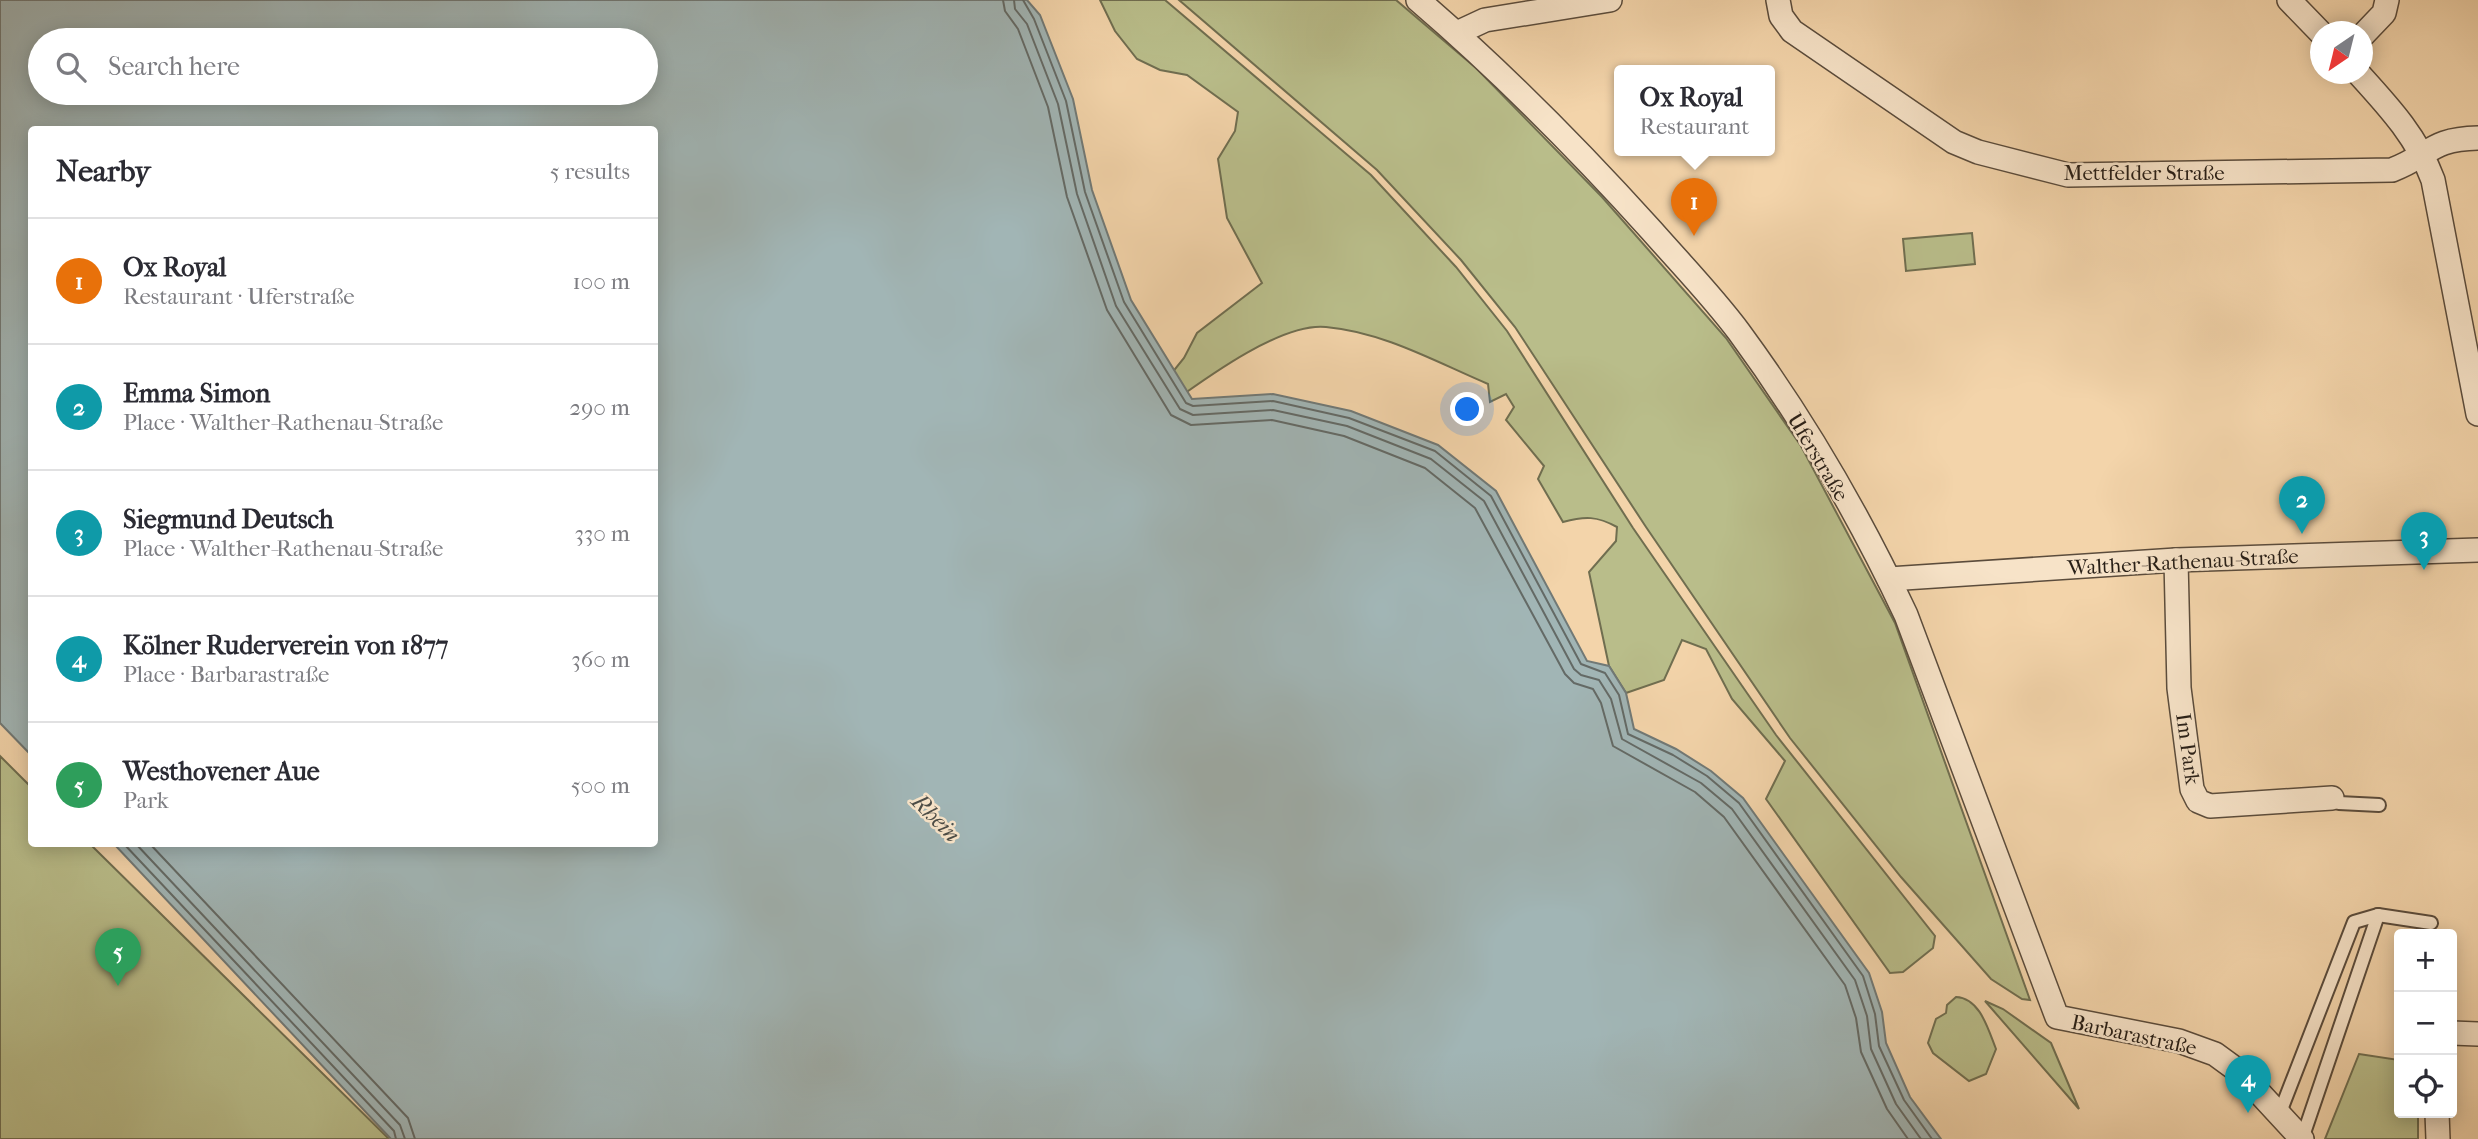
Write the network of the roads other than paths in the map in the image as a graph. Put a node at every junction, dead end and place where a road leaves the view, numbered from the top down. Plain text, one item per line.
1 (1418, 0) edge
2 (1610, 0) edge
3 (1778, 0) edge
4 (2289, 0) edge
5 (2387, 0) edge
6 (2310, 22) edge
7 (2373, 24) edge
8 (1457, 33) junction
9 (2368, 84) edge
10 (2478, 138) edge
11 (2423, 153) junction
12 (2478, 414) edge
13 (2478, 550) edge
14 (2176, 560) junction
15 (1889, 579) junction
16 (2332, 798) joint
17 (2379, 806) dead end
18 (2378, 915) junction
19 (2431, 923) dead end
20 (2057, 1017) joint
21 (2457, 1033) edge
22 (2478, 1034) edge
23 (2279, 1115) junction
24 (2437, 1118) edge
25 (2302, 1139) edge
26 (2438, 1139) edge

1 - 8 street, Uferstraße
2 - 8 street
3 - 11 street, Mettfelder Straße
4 - 6 street
5 - 7 street
8 - 15 street, Uferstraße
9 - 11 street
10 - 11 street, Mettfelder Straße
11 - 12 street
13 - 14 street, Walther-Rathenau-Straße
14 - 15 street, Walther-Rathenau-Straße
14 - 16 street, Im Park
15 - 20 street, Uferstraße
16 - 17 lane
18 - 19 lane
18 - 23 lane
18 - 25 lane
20 - 23 street, Barbarastraße
21 - 22 street
23 - 25 street, Barbarastraße
24 - 26 street

